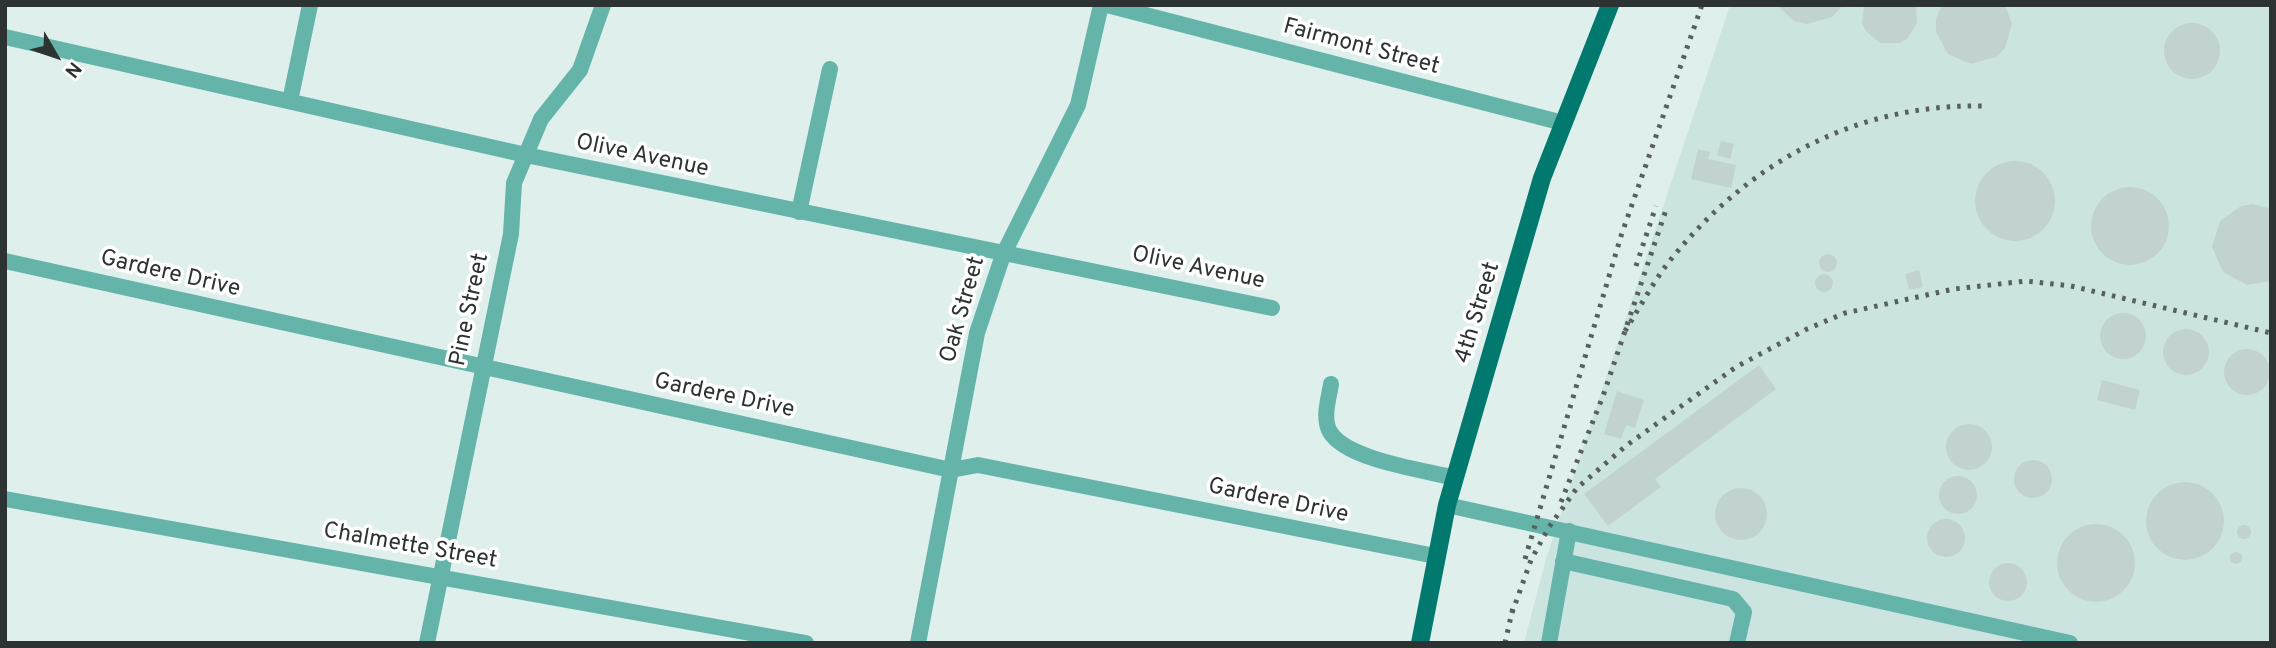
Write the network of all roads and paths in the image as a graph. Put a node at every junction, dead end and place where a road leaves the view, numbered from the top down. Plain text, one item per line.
1 (310, 5) edge
2 (603, 5) edge
3 (1101, 5) edge
4 (1107, 5) edge
5 (1610, 5) edge
6 (5, 37) edge
7 (830, 69) dead end
8 (289, 101) junction
9 (1563, 123) junction
10 (526, 155) junction
11 (799, 212) junction
12 (1003, 255) junction
13 (5, 261) edge
14 (1272, 308) dead end
15 (483, 369) junction
16 (1331, 384) dead end
17 (951, 470) junction
18 (1455, 478) junction
19 (5, 499) edge
20 (1447, 505) junction
21 (1569, 531) junction
22 (1435, 556) junction
23 (1563, 561) junction
24 (440, 575) junction
25 (428, 643) edge
26 (806, 643) edge
27 (918, 643) edge
28 (1420, 643) edge
29 (1549, 643) edge
30 (1737, 643) edge
31 (2070, 643) edge

1 - 8 street
2 - 10 street, Pine Street
3 - 12 street, Oak Street
4 - 9 street, Fairmont Street
5 - 9 main road, 4th Street
6 - 8 street, Olive Avenue
7 - 11 street
8 - 10 street, Olive Avenue
9 - 18 main road, 4th Street
10 - 11 street, Olive Avenue
10 - 15 street, Pine Street
11 - 12 street, Olive Avenue
12 - 14 street, Olive Avenue
12 - 17 street, Oak Street
13 - 15 street, Gardere Drive
15 - 17 street, Gardere Drive
15 - 24 street, Pine Street
16 - 18 street
17 - 22 street, Gardere Drive
17 - 27 street, Oak Street
18 - 20 main road, 4th Street
19 - 24 street, Chalmette Street
20 - 21 street
20 - 22 main road, 4th Street
21 - 23 street
21 - 31 street
22 - 28 main road, 4th Street
23 - 29 street
23 - 30 street
24 - 25 street, Pine Street
24 - 26 street, Chalmette Street

